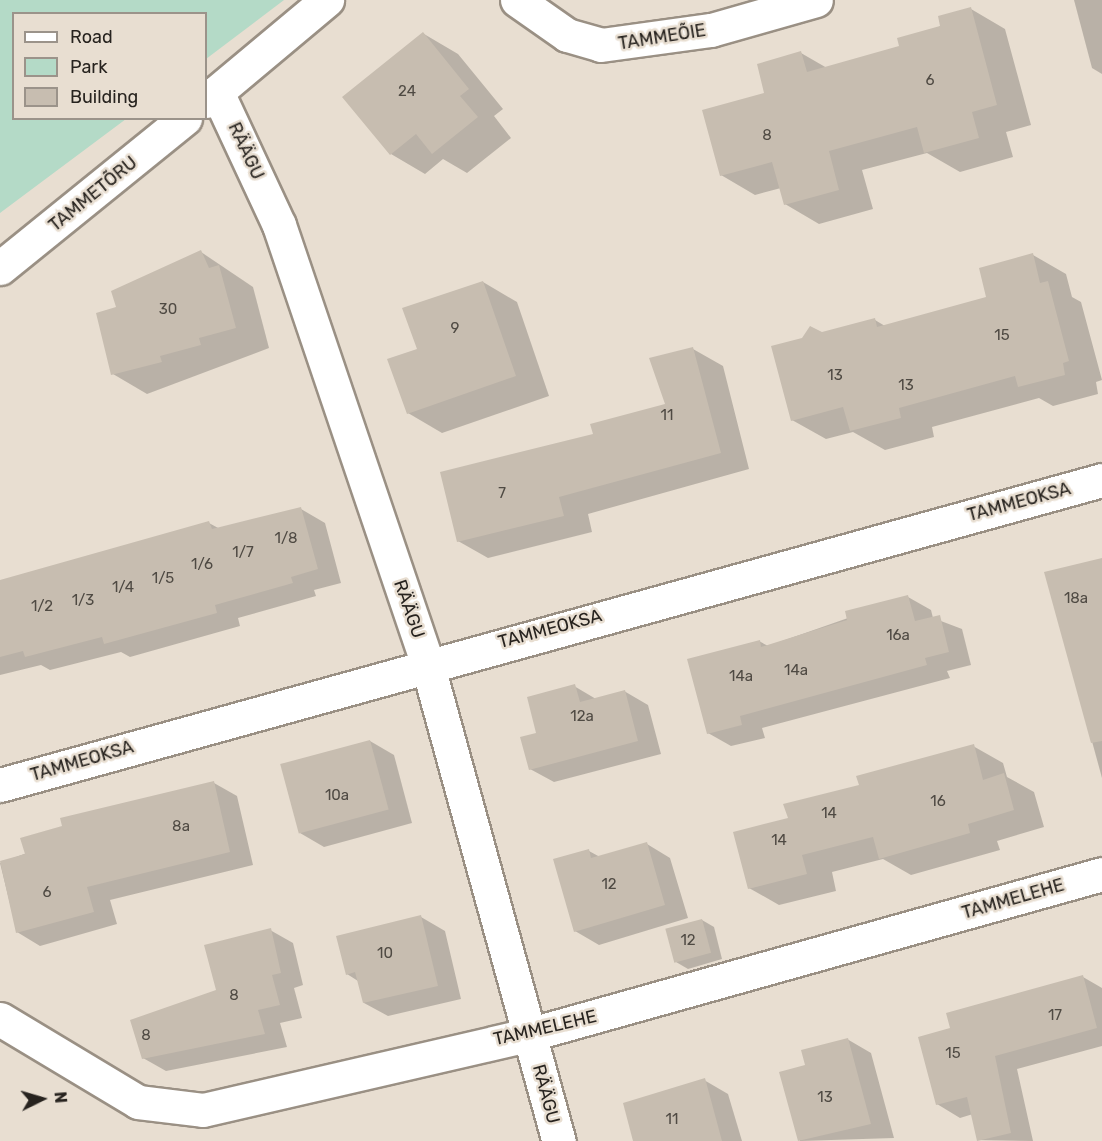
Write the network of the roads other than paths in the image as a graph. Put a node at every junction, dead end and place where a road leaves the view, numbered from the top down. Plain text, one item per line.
1 (327, 0) edge
2 (518, 0) edge
3 (816, 0) edge
4 (211, 96) edge
5 (182, 120) edge
6 (0, 268) edge
7 (1102, 480) edge
8 (427, 663) junction
9 (0, 785) edge
10 (1102, 874) edge
11 (0, 1020) edge
12 (531, 1034) junction
13 (559, 1141) edge

1 - 4 street
2 - 3 street, TAMMEÕIE
4 - 8 street, RÄÄGU
5 - 6 street, TAMMETÕRU
7 - 8 street, TAMMEOKSA
8 - 9 street, TAMMEOKSA
8 - 12 street, RÄÄGU
10 - 12 street, TAMMELEHE
11 - 12 street, TAMMELEHE
12 - 13 street, RÄÄGU

